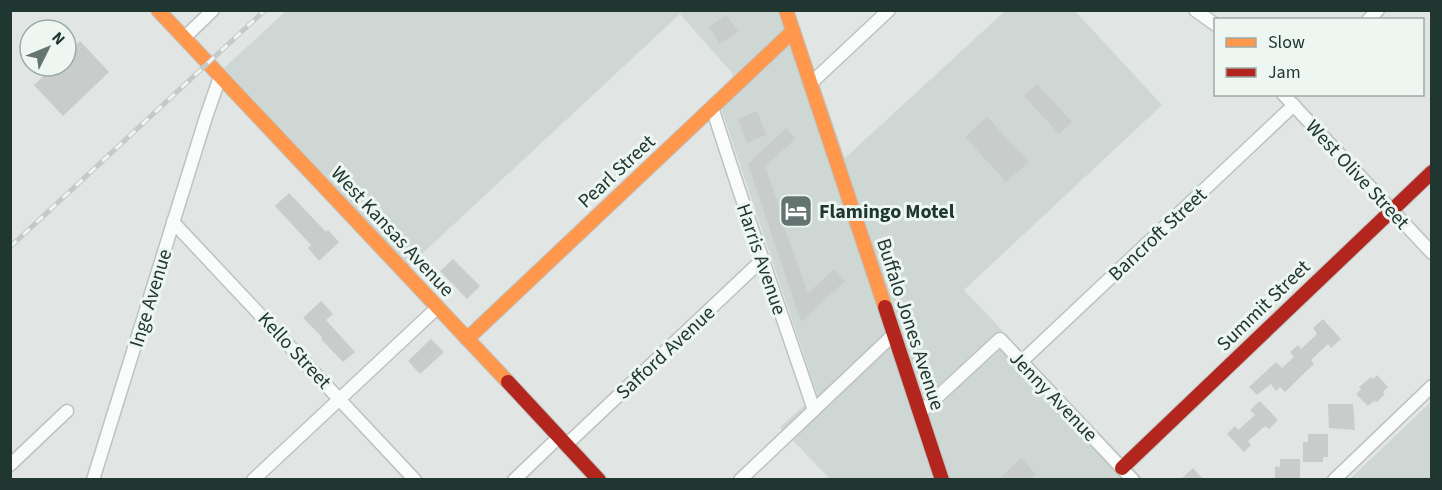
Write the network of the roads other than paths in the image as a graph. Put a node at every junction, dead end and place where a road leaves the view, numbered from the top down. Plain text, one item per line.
1 (158, 10) edge
2 (213, 10) edge
3 (786, 10) edge
4 (889, 10) edge
5 (1196, 10) edge
6 (1214, 25) edge
7 (793, 31) junction
8 (184, 38) junction
9 (220, 77) junction
10 (810, 84) junction
11 (1288, 98) edge
12 (712, 107) junction
13 (1431, 172) edge
14 (1392, 210) junction
15 (173, 222) junction
16 (1431, 253) edge
17 (763, 259) junction
18 (438, 307) junction
19 (893, 335) junction
20 (467, 339) junction
21 (1021, 362) junction
22 (1431, 386) edge
23 (340, 398) junction
24 (814, 410) junction
25 (68, 411) dead end
26 (920, 413) junction
27 (563, 441) junction
28 (10, 465) edge
29 (1122, 468) junction
30 (93, 480) edge
31 (253, 480) edge
32 (415, 480) edge
33 (514, 480) edge
34 (599, 480) edge
35 (740, 480) edge
36 (942, 480) edge
37 (1133, 480) edge
38 (1334, 480) edge

1 - 8 street, West Kansas Avenue
2 - 8 street
3 - 7 street, Buffalo Jones Avenue
4 - 10 street
5 - 6 street
7 - 10 street, Buffalo Jones Avenue
7 - 12 street, Pearl Street
8 - 9 street, West Kansas Avenue
9 - 15 street, Inge Avenue
9 - 18 street, West Kansas Avenue
10 - 19 street, Buffalo Jones Avenue
11 - 14 street, West Olive Street
11 - 21 street, Bancroft Street
12 - 17 street, Harris Avenue
12 - 20 street, Pearl Street
13 - 14 street, Summit Street
14 - 16 street, West Olive Street
14 - 29 street, Summit Street
15 - 23 street, Kello Street
15 - 30 street, Inge Avenue
17 - 24 street, Harris Avenue
17 - 27 street, Safford Avenue
18 - 20 street, West Kansas Avenue
18 - 23 street
19 - 24 street
19 - 26 street, Buffalo Jones Avenue
20 - 27 street, West Kansas Avenue
21 - 26 street, Jenny Avenue
21 - 29 street, Jenny Avenue
22 - 38 street
23 - 31 street
23 - 32 street, Kello Street
24 - 35 street
25 - 28 street
26 - 36 street, Buffalo Jones Avenue
27 - 33 street, Safford Avenue
27 - 34 street, West Kansas Avenue
29 - 37 street, Jenny Avenue

